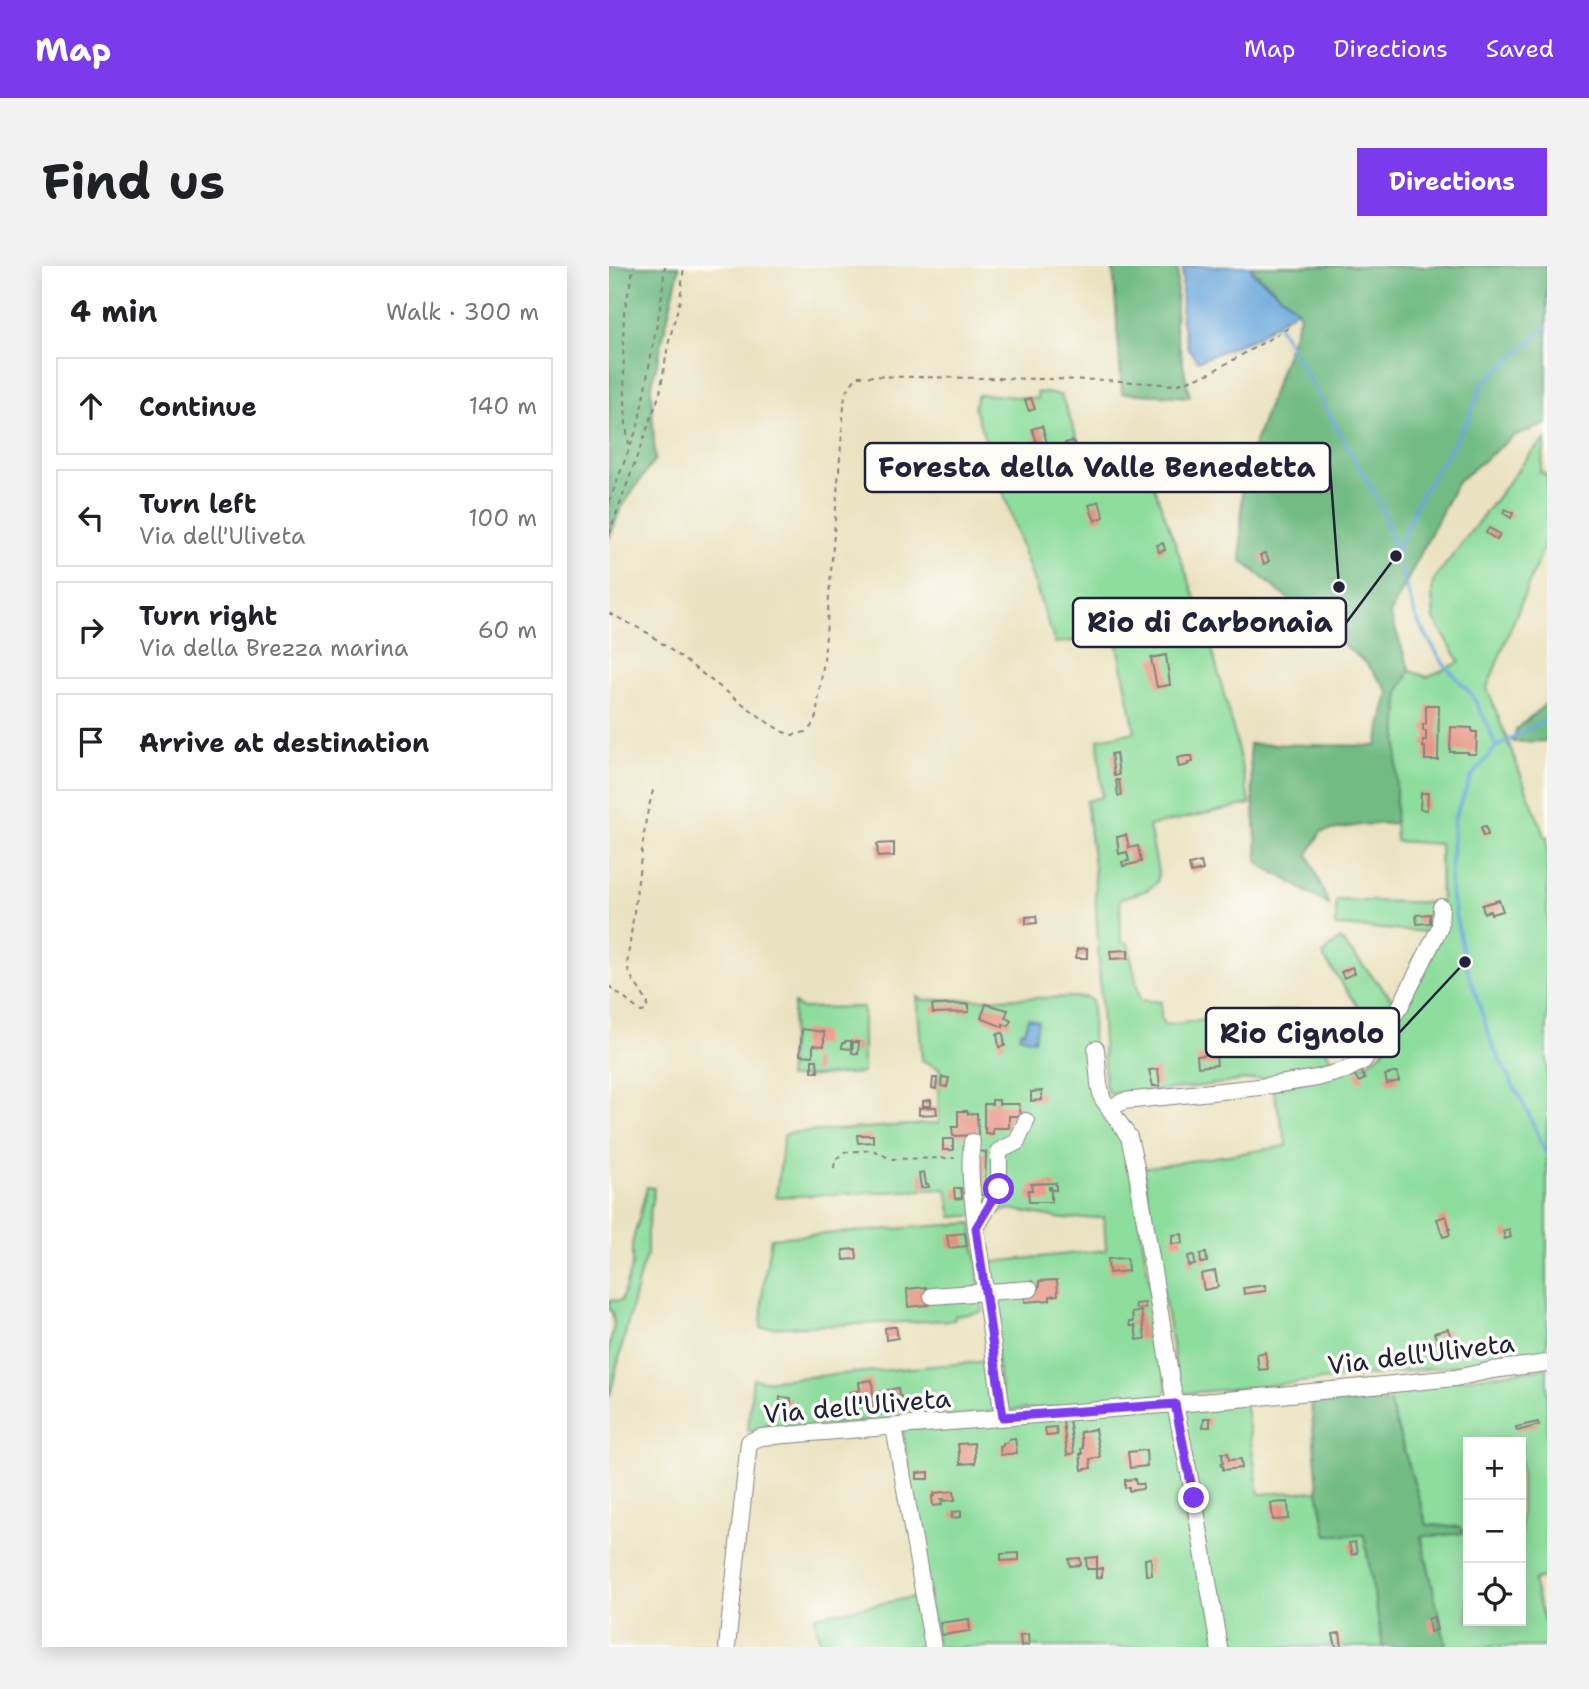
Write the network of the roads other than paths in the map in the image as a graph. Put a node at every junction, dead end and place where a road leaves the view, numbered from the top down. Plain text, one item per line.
1 (1441, 907) dead end
2 (1092, 1057) dead end
3 (1109, 1108) junction
4 (1026, 1121) dead end
5 (971, 1150) road end
6 (976, 1228) junction
7 (1030, 1289) dead end
8 (985, 1292) junction
9 (932, 1296) dead end
10 (1547, 1363) edge
11 (1175, 1404) junction
12 (1003, 1417) junction
13 (894, 1427) junction
14 (1215, 1639) edge
15 (727, 1647) edge
16 (933, 1647) edge

1 - 3 street
2 - 3 street
3 - 11 street
4 - 6 street
5 - 6 street
6 - 8 street
7 - 8 street
8 - 9 street
8 - 12 street
10 - 11 street, Via dell'Uliveta
11 - 12 street, Via dell'Uliveta
11 - 14 street
12 - 13 street, Via dell'Uliveta
13 - 15 street, Via dell'Uliveta
13 - 16 street

